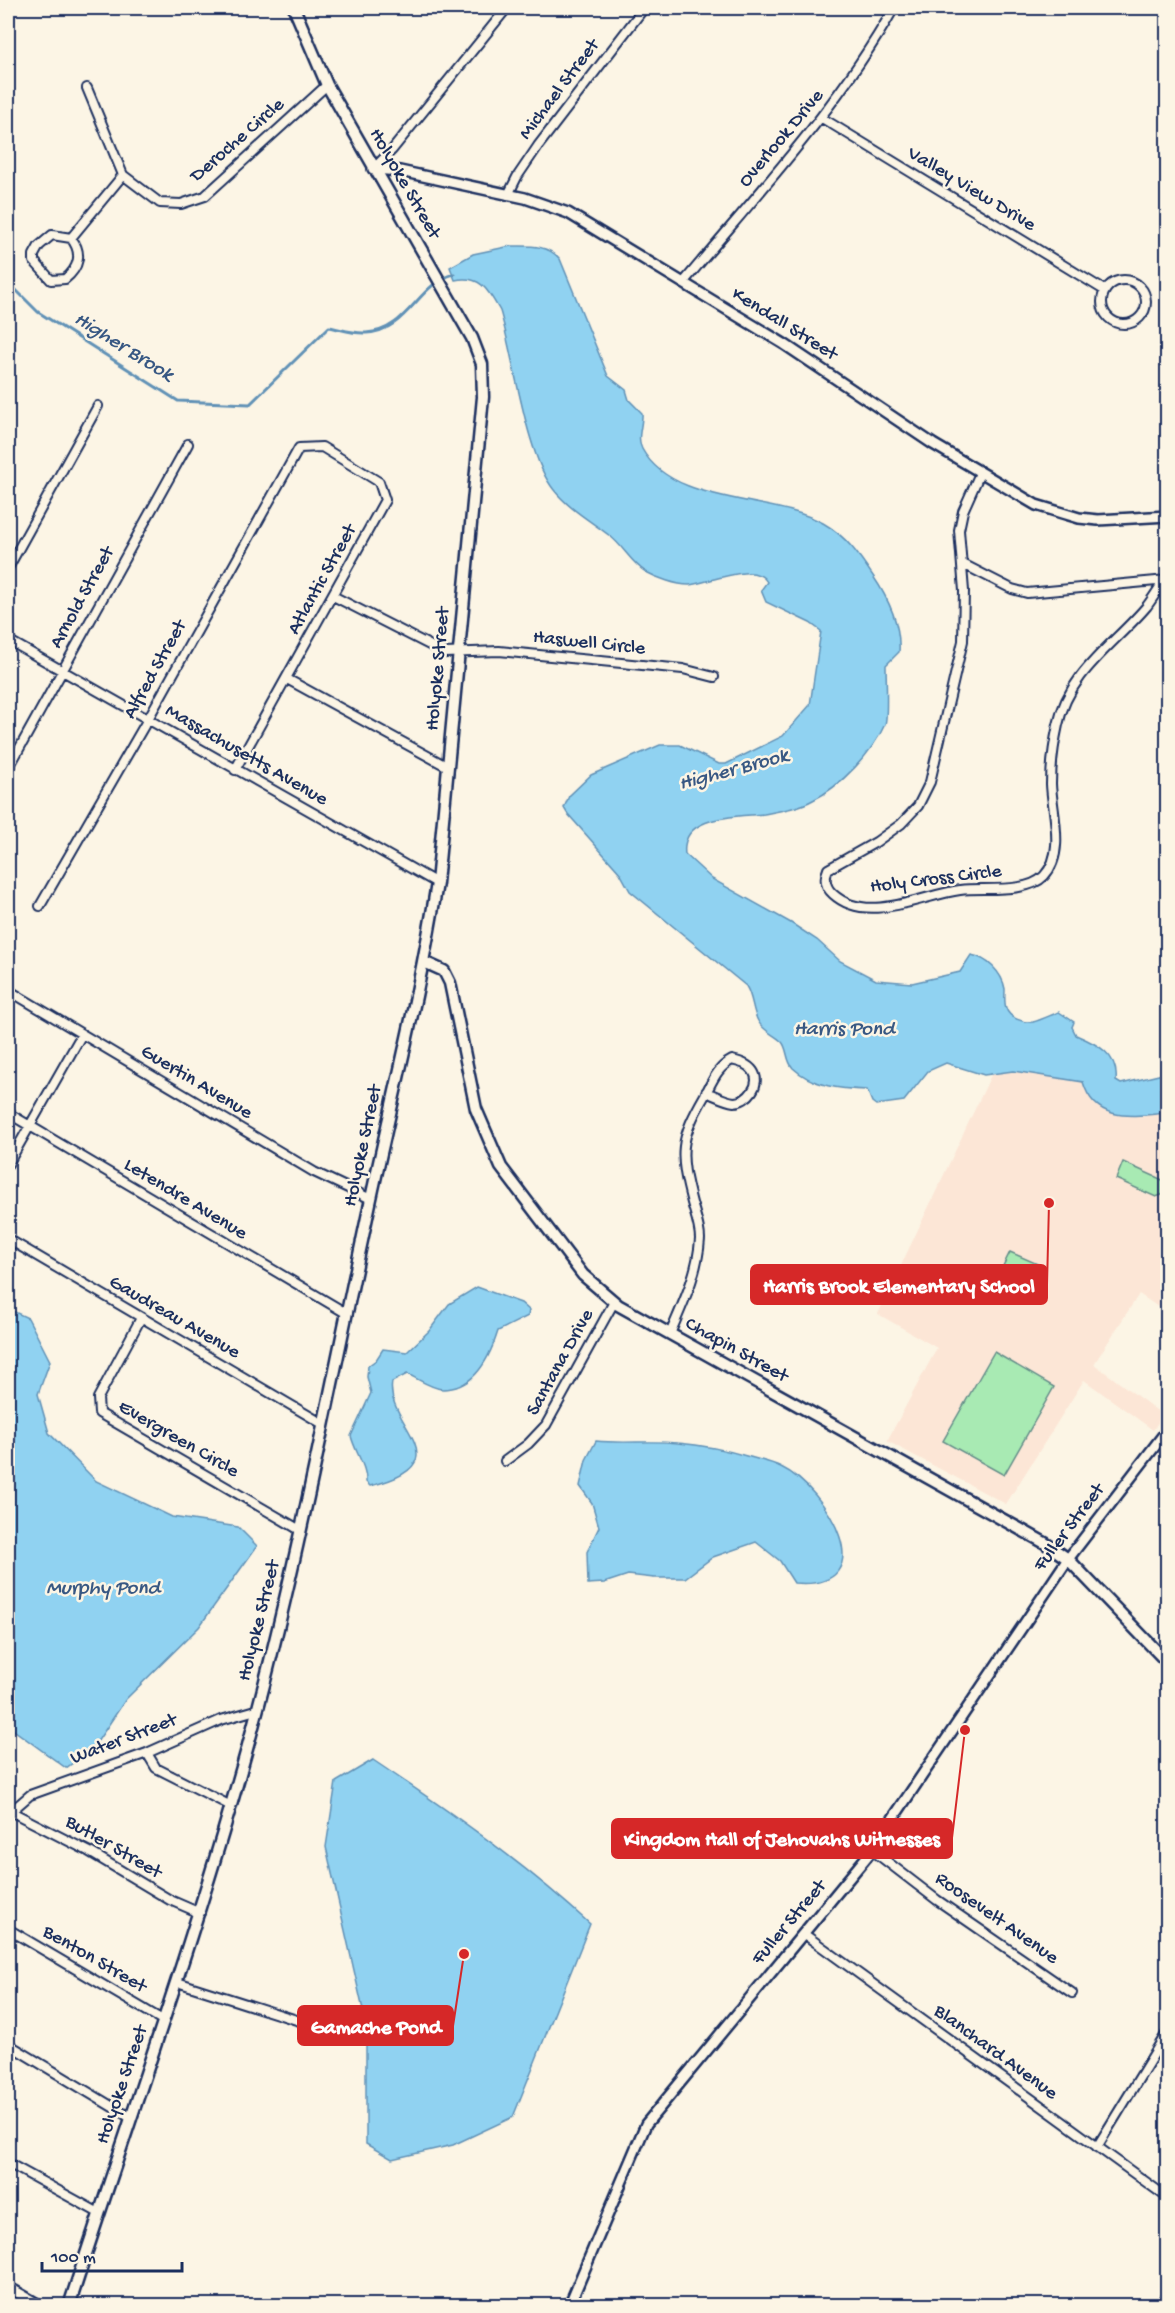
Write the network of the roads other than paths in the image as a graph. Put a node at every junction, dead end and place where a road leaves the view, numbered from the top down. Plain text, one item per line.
1 (294, 8) edge
2 (507, 8) edge
3 (644, 8) edge
4 (894, 8) edge
5 (327, 85) junction
6 (87, 88) dead end
7 (822, 118) junction
8 (373, 169) junction
9 (123, 175) junction
10 (508, 195) junction
11 (71, 238) junction
12 (683, 283) junction
13 (1104, 290) junction
14 (98, 406) dead end
15 (188, 444) dead end
16 (299, 448) joint
17 (980, 473) junction
18 (1167, 516) edge
19 (963, 564) junction
20 (8, 568) edge
21 (1166, 580) edge
22 (333, 596) junction
23 (8, 640) edge
24 (459, 653) junction
25 (62, 670) junction
26 (714, 677) dead end
27 (287, 679) junction
28 (148, 719) junction
29 (448, 767) junction
30 (8, 770) edge
31 (235, 770) junction
32 (437, 883) junction
33 (40, 906) dead end
34 (424, 962) junction
35 (8, 990) edge
36 (82, 1034) junction
37 (706, 1092) junction
38 (8, 1113) edge
39 (30, 1126) junction
40 (8, 1164) edge
41 (371, 1199) junction
42 (8, 1239) edge
43 (614, 1302) junction
44 (346, 1313) junction
45 (141, 1318) junction
46 (670, 1334) junction
47 (323, 1424) junction
48 (1167, 1429) edge
49 (505, 1461) dead end
50 (300, 1530) junction
51 (1068, 1559) junction
52 (1167, 1663) edge
53 (256, 1710) junction
54 (147, 1753) junction
55 (231, 1806) junction
56 (9, 1813) edge
57 (872, 1850) junction
58 (200, 1912) junction
59 (8, 1929) edge
60 (804, 1934) junction
61 (177, 1982) junction
62 (1072, 1993) dead end
63 (164, 2021) junction
64 (306, 2023) dead end
65 (1167, 2031) edge
66 (8, 2044) edge
67 (131, 2118) junction
68 (1097, 2147) junction
69 (8, 2163) edge
70 (1167, 2198) edge
71 (99, 2213) junction
72 (8, 2287) edge
73 (1167, 2292) edge
74 (41, 2306) edge
75 (69, 2306) edge
76 (569, 2306) edge
77 (1160, 2306) edge

1 - 5 main road, Holyoke Street
2 - 8 street
3 - 10 street, Michael Street
4 - 7 street, Overlook Drive
5 - 8 main road, Holyoke Street
5 - 9 street, Deroche Circle
6 - 9 street
7 - 12 street, Overlook Drive
7 - 13 street, Valley View Drive
8 - 10 street, Kendall Street
8 - 24 main road, Holyoke Street
9 - 11 street
10 - 12 street, Kendall Street
11 - 11 street
12 - 17 street, Kendall Street
13 - 13 street
14 - 20 street
15 - 25 street, Arnold Street
16 - 22 street, Atlantic Street
16 - 28 street, Alfred Street
17 - 18 street, Kendall Street
17 - 19 street, Holy Cross Circle
19 - 21 street
19 - 21 street, Holy Cross Circle
22 - 24 street, Haswell Circle
22 - 27 street, Atlantic Street
23 - 25 street, Massachusetts Avenue
24 - 26 street, Haswell Circle
24 - 29 main road, Holyoke Street
25 - 28 street, Massachusetts Avenue
25 - 30 street, Arnold Street
27 - 29 street
27 - 31 street, Atlantic Street
28 - 31 street, Massachusetts Avenue
28 - 33 street, Alfred Street
29 - 32 main road, Holyoke Street
31 - 32 street, Massachusetts Avenue
32 - 34 main road, Holyoke Street
34 - 41 main road, Holyoke Street
34 - 43 main road, Chapin Street
35 - 36 street, Guertin Avenue
36 - 39 street
36 - 41 street, Guertin Avenue
37 - 37 street
37 - 46 street
38 - 39 street, Letendre Avenue
39 - 40 street
39 - 44 street, Letendre Avenue
41 - 44 main road, Holyoke Street
42 - 45 street, Gaudreau Avenue
43 - 46 main road, Chapin Street
43 - 49 street, Santana Drive
44 - 47 main road, Holyoke Street
45 - 47 street, Gaudreau Avenue
45 - 50 street, Evergreen Circle
46 - 51 main road, Chapin Street
47 - 50 main road, Holyoke Street
48 - 51 street, Fuller Street
50 - 53 main road, Holyoke Street
51 - 52 main road, Chapin Street
51 - 57 street, Fuller Street
53 - 54 street, Water Street
53 - 55 main road, Holyoke Street
54 - 55 street
54 - 56 street, Water Street
55 - 58 main road, Holyoke Street
56 - 58 street, Butler Street
57 - 60 street, Fuller Street
57 - 62 street, Roosevelt Avenue
58 - 61 main road, Holyoke Street
59 - 63 street, Benton Street
60 - 68 street, Blanchard Avenue
60 - 76 street, Fuller Street
61 - 63 main road, Holyoke Street
61 - 64 street
63 - 67 main road, Holyoke Street
65 - 68 street
66 - 67 street
67 - 71 main road, Holyoke Street
68 - 70 street, Blanchard Avenue
69 - 71 street
71 - 75 main road, Holyoke Street
72 - 74 street
73 - 77 street

